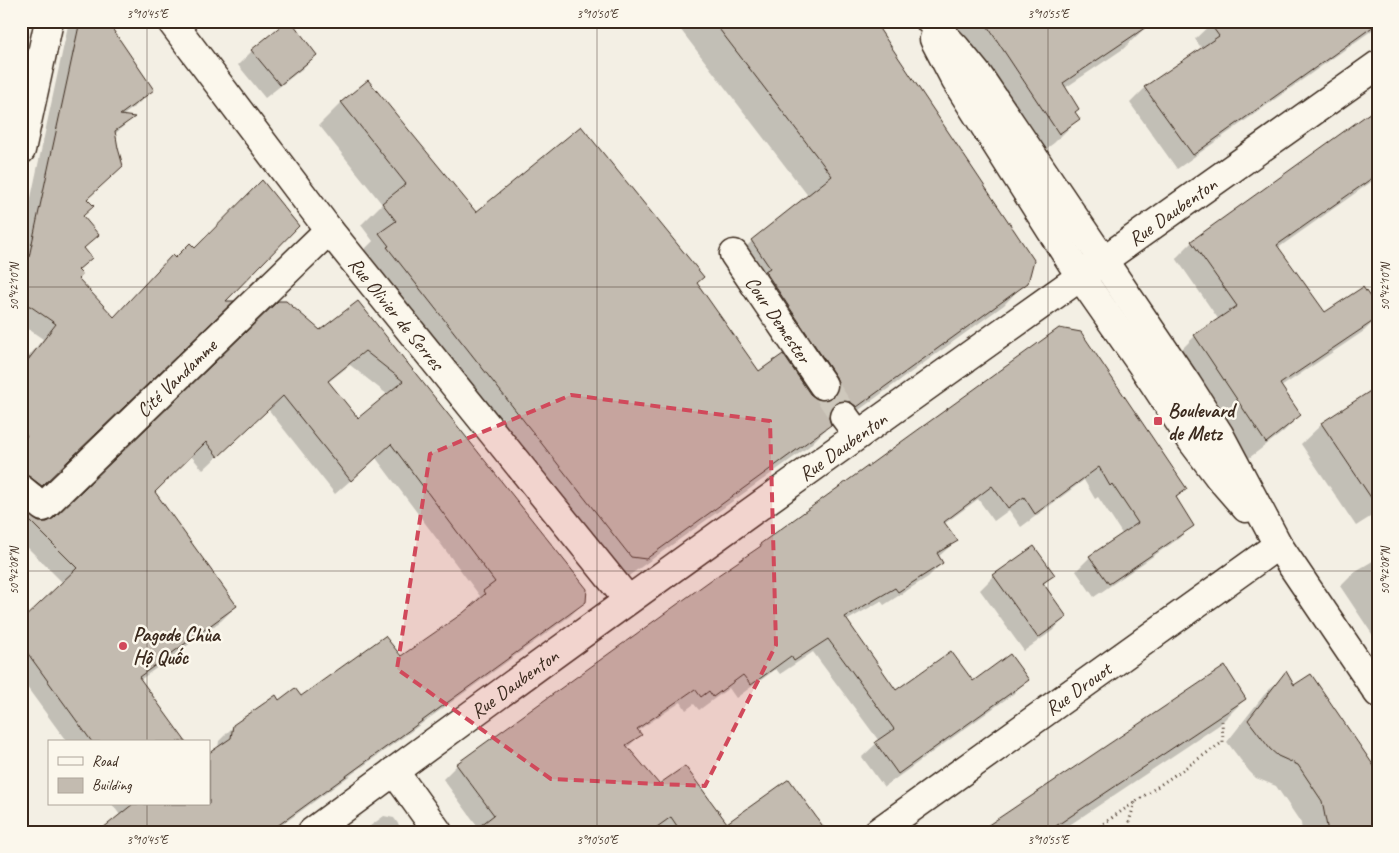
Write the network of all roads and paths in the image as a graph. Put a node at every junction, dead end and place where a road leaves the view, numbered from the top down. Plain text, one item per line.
1 (49, 21) edge
2 (171, 21) edge
3 (926, 21) edge
4 (930, 21) edge
5 (1378, 66) edge
6 (21, 150) edge
7 (329, 230) junction
8 (734, 254) dead end
9 (1103, 259) junction
10 (1080, 276) junction
11 (823, 386) tunnel mouth
12 (21, 489) edge
13 (1278, 545) junction
14 (628, 600) junction
15 (1378, 693) edge
16 (1222, 721) dead end
17 (394, 771) junction
18 (1135, 802) junction
19 (312, 832) edge
20 (438, 832) edge
21 (878, 832) edge
22 (1091, 832) edge
23 (1126, 832) edge

1 - 6 street
2 - 7 street, Rue Olivier de Serres
3 - 10 street
4 - 9 street
5 - 9 street, Rue Daubenton
7 - 12 street, Cité Vandamme
7 - 14 street, Rue Olivier de Serres
8 - 11 street, Cour Demester
9 - 10 street, Rue Daubenton
9 - 13 street
10 - 13 street
10 - 14 street, Rue Daubenton
13 - 15 street
13 - 21 street, Rue Drouot
14 - 17 street, Rue Daubenton
16 - 18 path
17 - 19 street, Rue Daubenton
17 - 20 street
18 - 22 path
18 - 23 path

